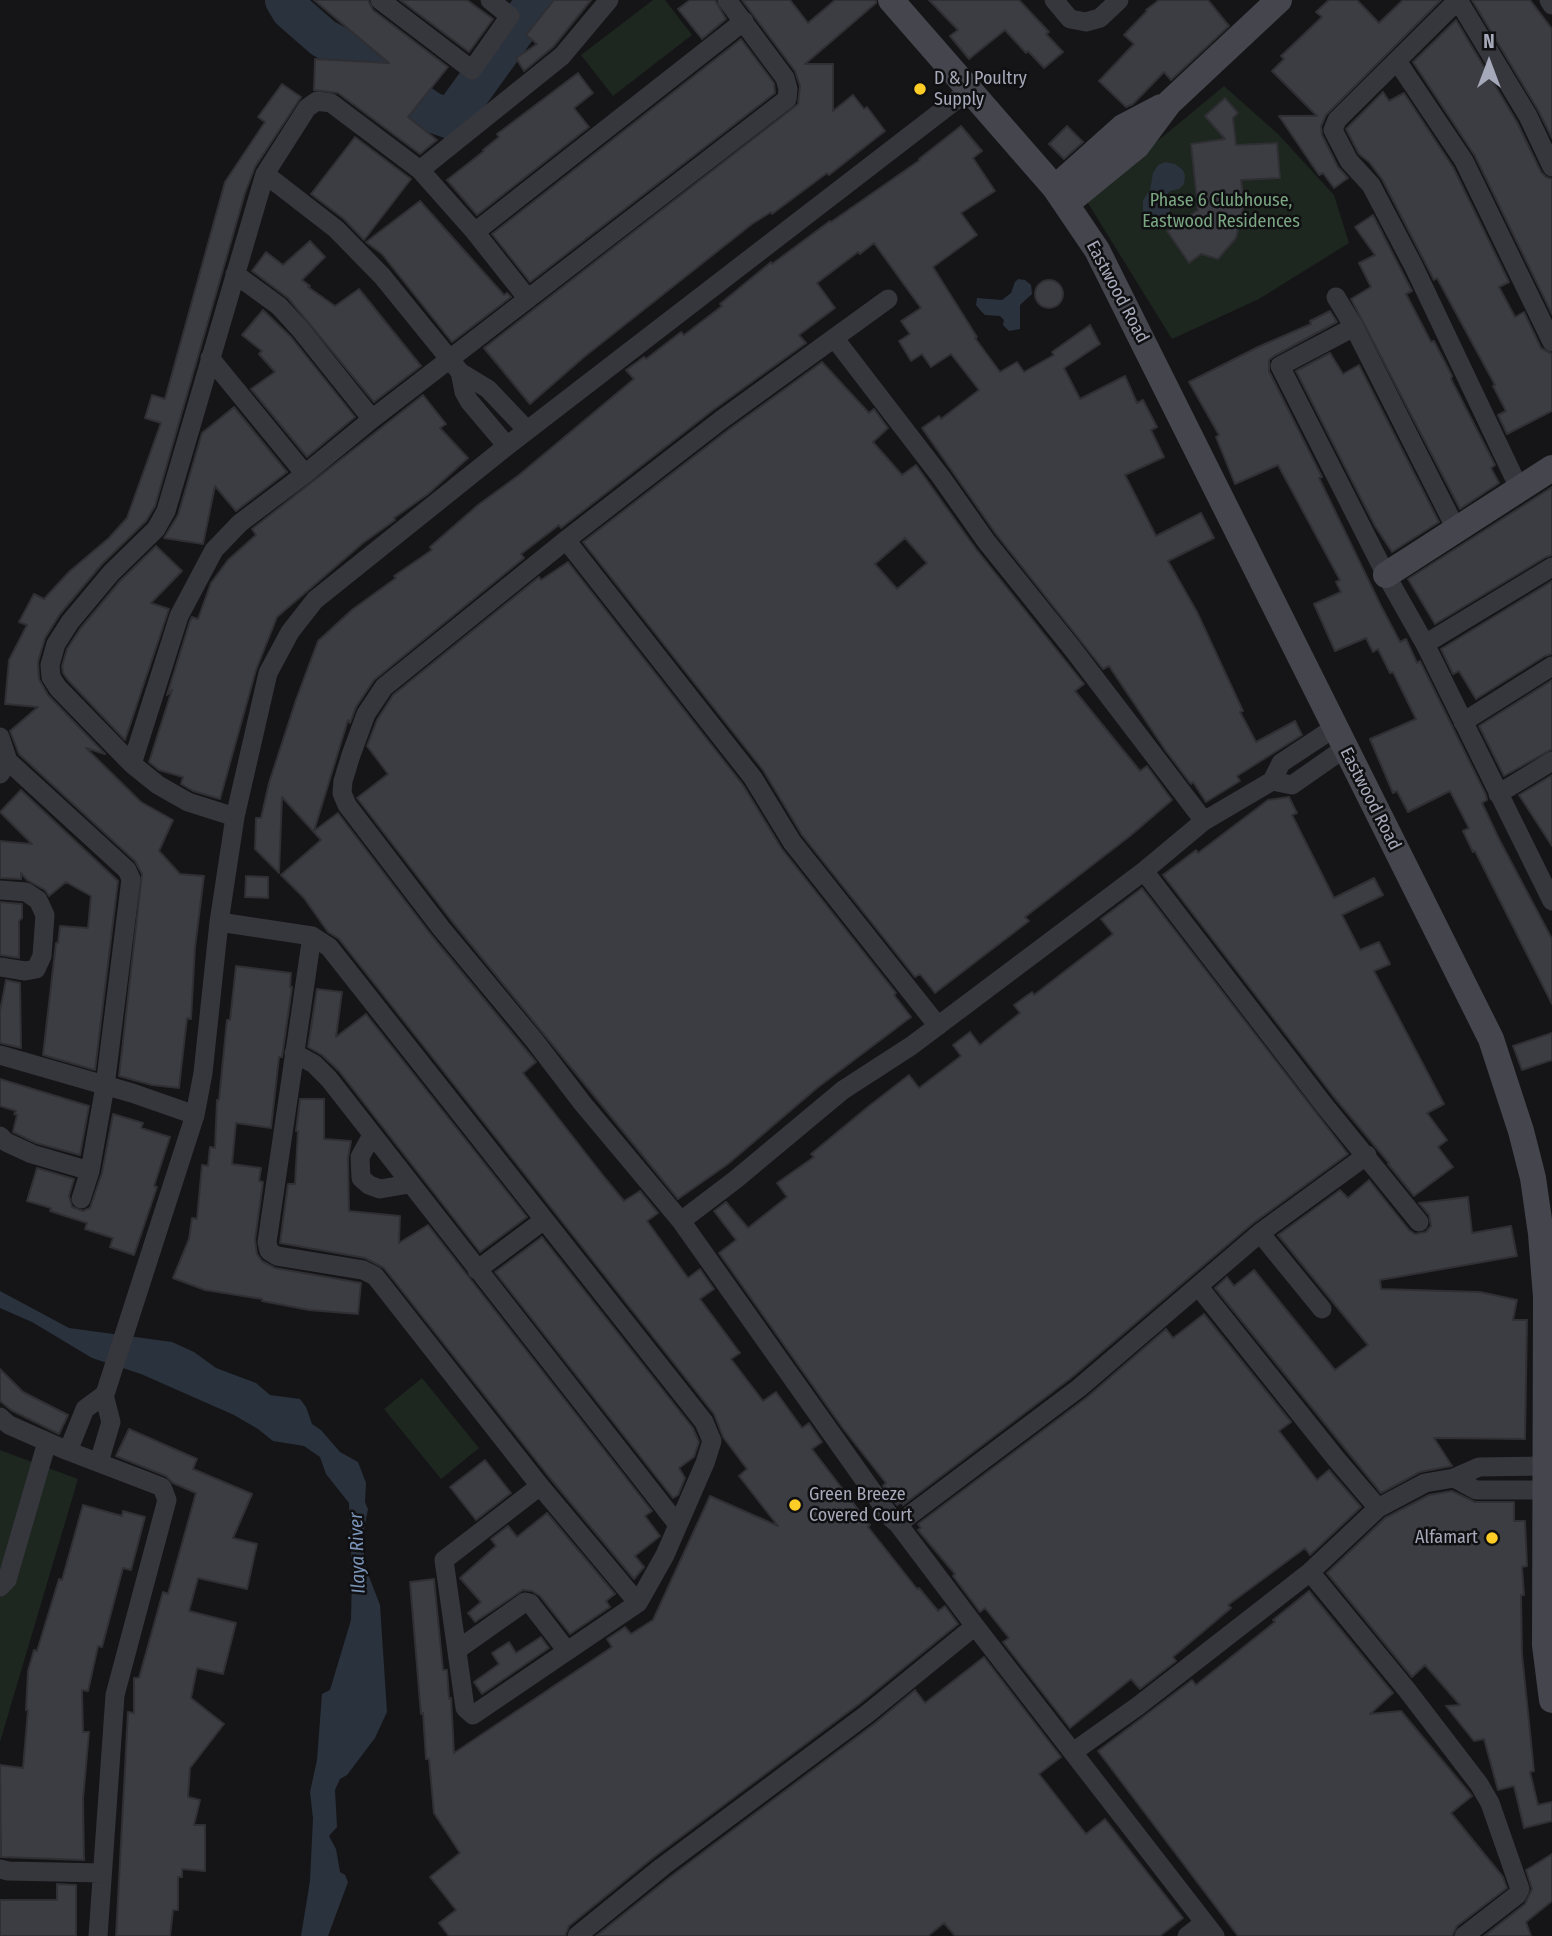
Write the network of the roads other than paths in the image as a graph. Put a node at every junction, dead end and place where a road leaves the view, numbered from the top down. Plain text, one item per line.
1 (380, 0) edge
2 (490, 0) edge
3 (609, 0) edge
4 (727, 0) edge
5 (891, 0) edge
6 (1054, 0) edge
7 (1119, 0) edge
8 (1279, 0) edge
9 (1458, 0) edge
10 (1549, 0) edge
11 (1552, 5) edge
12 (744, 21) junction
13 (1398, 61) junction
14 (969, 90) junction
15 (1552, 167) edge
16 (420, 170) junction
17 (265, 174) junction
18 (1061, 196) junction
19 (475, 232) junction
20 (235, 275) junction
21 (1336, 297) dead end
22 (528, 299) junction
23 (888, 299) dead end
24 (1354, 327) junction
25 (835, 339) junction
26 (1552, 342) edge
27 (210, 358) junction
28 (456, 366) junction
29 (372, 419) junction
30 (527, 430) junction
31 (507, 446) junction
32 (1552, 468) edge
33 (305, 474) junction
34 (1519, 488) junction
35 (1456, 530) junction
36 (566, 540) junction
37 (1552, 567) edge
38 (1386, 575) junction
39 (1425, 644) junction
40 (1552, 666) edge
41 (1463, 722) junction
42 (0, 737) edge
43 (1339, 738) junction
44 (1552, 761) edge
45 (132, 764) junction
46 (4, 768) edge
47 (1498, 794) junction
48 (235, 817) junction
49 (1204, 821) junction
50 (1544, 864) edge
51 (1144, 871) junction
52 (0, 890) edge
53 (1552, 901) edge
54 (219, 922) junction
55 (312, 936) junction
56 (0, 967) edge
57 (938, 1026) junction
58 (294, 1053) junction
59 (0, 1055) edge
60 (105, 1086) junction
61 (195, 1115) junction
62 (372, 1135) junction
63 (0, 1136) edge
64 (1367, 1155) junction
65 (90, 1171) junction
66 (409, 1184) junction
67 (81, 1199) dead end
68 (544, 1220) junction
69 (681, 1221) junction
70 (1419, 1222) dead end
71 (1260, 1233) junction
72 (477, 1270) junction
73 (1198, 1286) junction
74 (1322, 1308) dead end
75 (106, 1390) junction
76 (0, 1418) edge
77 (47, 1442) junction
78 (68, 1451) junction
79 (99, 1461) junction
80 (540, 1486) junction
81 (1547, 1494) edge
82 (1378, 1508) junction
83 (898, 1524) junction
84 (678, 1525) junction
85 (1310, 1572) junction
86 (0, 1587) edge
87 (638, 1603) junction
88 (975, 1626) junction
89 (457, 1650) junction
90 (568, 1651) junction
91 (1552, 1700) edge
92 (1073, 1752) junction
93 (0, 1869) edge
94 (102, 1873) junction
95 (1210, 1929) edge
96 (98, 1936) edge
97 (577, 1936) edge
98 (1187, 1936) edge
99 (1464, 1936) edge

1 - 2 street
3 - 16 street
4 - 12 street
5 - 14 main road, Eastwood Road
6 - 7 street
8 - 18 main road
9 - 13 street
9 - 15 street
10 - 11 street
12 - 19 street
12 - 22 street
13 - 26 street
13 - 34 street
14 - 18 main road, Eastwood Road
14 - 30 street
16 - 17 street
16 - 19 street
17 - 20 street
17 - 28 street
18 - 43 main road, Eastwood Road
19 - 22 street
20 - 27 street
20 - 29 street
21 - 24 street
22 - 28 street
23 - 25 street
24 - 35 street
24 - 38 street
25 - 36 street
25 - 49 street
27 - 33 street
27 - 45 street
28 - 29 street
28 - 30 street
28 - 31 street
29 - 33 street
30 - 31 street
31 - 48 street
32 - 34 main road
33 - 45 street
34 - 35 main road
35 - 38 main road
36 - 57 street
36 - 69 street
37 - 39 street
38 - 39 street
39 - 41 street
40 - 41 street
41 - 47 street
42 - 46 street
43 - 49 street
43 - 81 main road, Eastwood Road
44 - 47 street
45 - 48 street
46 - 60 street
47 - 50 street
48 - 54 street
49 - 51 street
50 - 53 street
51 - 57 street
51 - 64 street
52 - 56 street
54 - 55 street
54 - 61 street
55 - 58 street
55 - 68 street
57 - 69 street
58 - 62 street
58 - 80 street
59 - 60 street
60 - 61 street
60 - 65 street
61 - 75 street
62 - 66 street
62 - 66 street
63 - 65 street
64 - 70 street
64 - 71 street
65 - 67 street
66 - 72 street
68 - 72 street
68 - 84 street
69 - 83 street
71 - 73 street
71 - 74 street
72 - 84 street
73 - 82 street
73 - 83 street
75 - 78 street
75 - 79 street
76 - 77 street
77 - 78 street
77 - 86 street
78 - 79 street
79 - 94 street
80 - 87 street
80 - 89 street
81 - 82 street
81 - 91 main road, Eastwood Road
82 - 85 street
83 - 88 street
84 - 87 street
85 - 92 street
85 - 99 street
87 - 90 street
88 - 92 street
88 - 97 street
89 - 90 street
89 - 90 street
92 - 95 street
93 - 94 street
94 - 96 street
95 - 98 street

